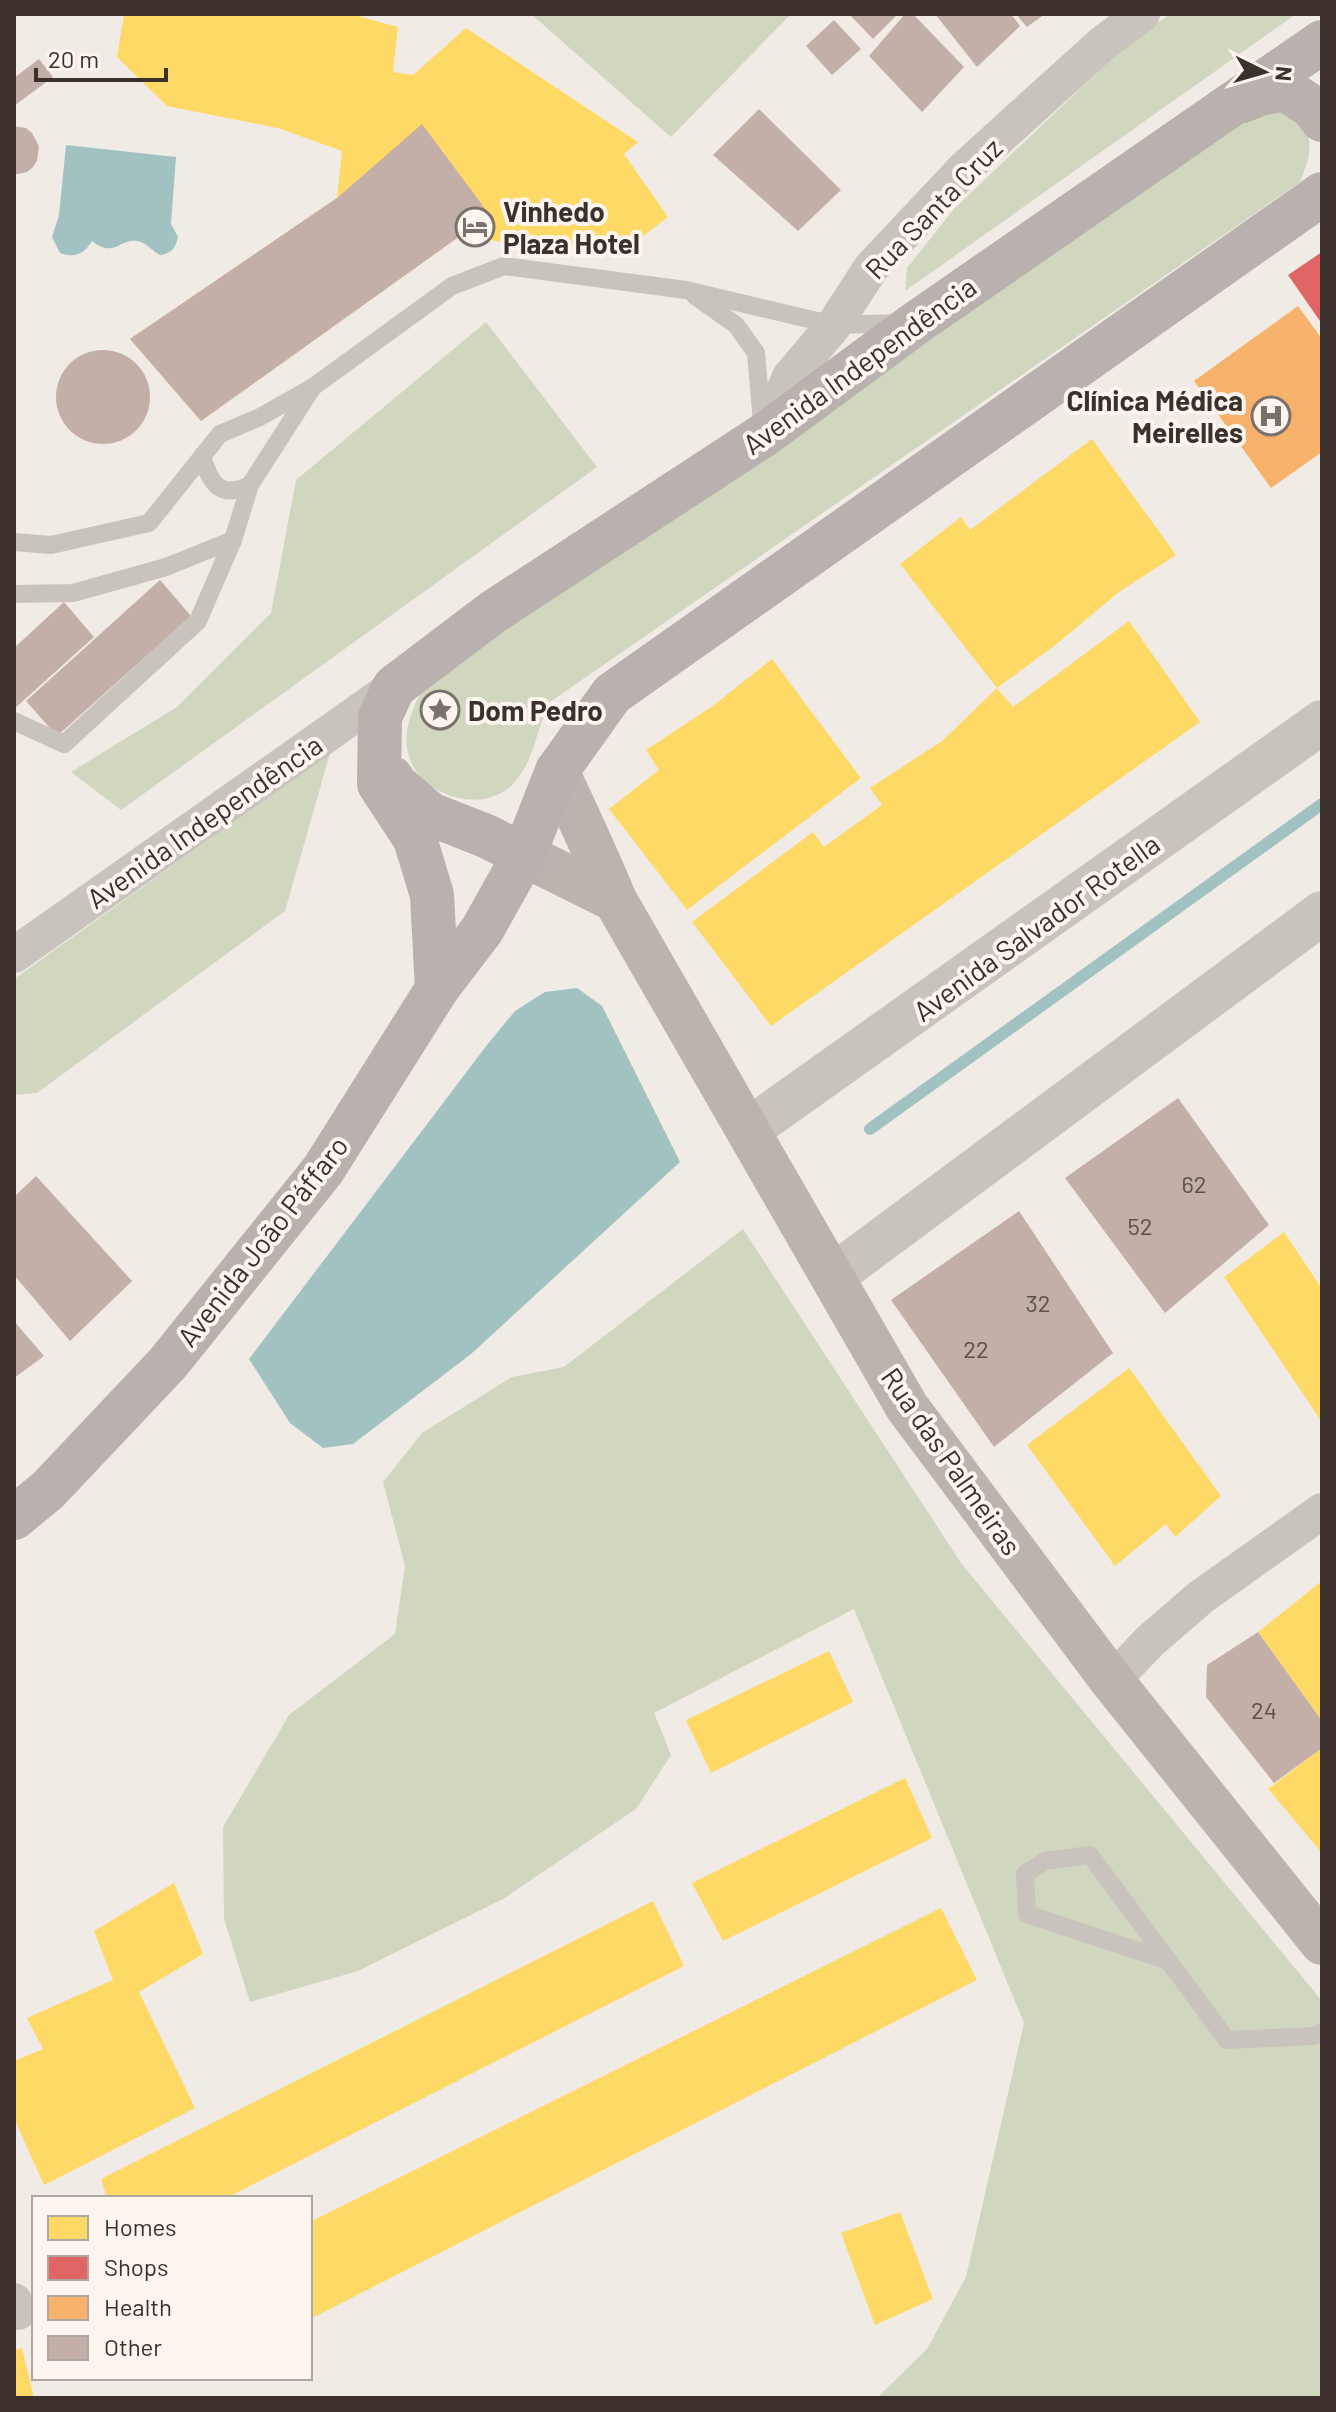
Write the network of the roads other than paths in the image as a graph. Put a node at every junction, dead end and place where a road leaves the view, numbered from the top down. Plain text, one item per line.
1 (1142, 14) edge
2 (1322, 42) edge
3 (1234, 104) junction
4 (1322, 120) edge
5 (1322, 194) edge
6 (686, 290) junction
7 (916, 323) junction
8 (834, 325) junction
9 (313, 387) junction
10 (764, 435) junction
11 (202, 456) junction
12 (250, 485) junction
13 (233, 540) junction
14 (14, 542) edge
15 (14, 594) edge
16 (394, 687) junction
17 (14, 721) edge
18 (1322, 722) edge
19 (378, 742) junction
20 (557, 771) junction
21 (524, 855) junction
22 (615, 900) junction
23 (1322, 913) edge
24 (14, 955) edge
25 (437, 989) junction
26 (748, 1130) junction
27 (833, 1276) junction
28 (1322, 1511) edge
29 (14, 1518) edge
30 (1112, 1681) junction
31 (1322, 1943) edge
32 (1169, 1961) junction
33 (1322, 2032) edge

1 - 8 street, Rua Santa Cruz
2 - 3 main road, Avenida Independência
3 - 4 main road
3 - 7 main road, Avenida Independência
5 - 20 main road
6 - 8 lane
6 - 9 lane
6 - 10 lane
7 - 8 lane
7 - 10 main road, Avenida Independência
8 - 10 street, Rua Santa Cruz
9 - 11 lane
9 - 12 lane
10 - 16 main road, Avenida Independência
11 - 12 lane
11 - 14 lane
12 - 13 lane
13 - 15 lane
13 - 17 lane
16 - 19 main road
16 - 24 street, Avenida Independência
18 - 26 street, Avenida Salvador Rotella
19 - 21 main road
19 - 25 main road
20 - 21 main road
20 - 22 main road, Rua das Palmeiras
21 - 22 main road
21 - 25 main road, Avenida João Páffaro
22 - 26 main road, Rua das Palmeiras
23 - 27 street
25 - 29 main road, Avenida João Páffaro
26 - 27 main road, Rua das Palmeiras
27 - 30 main road, Rua das Palmeiras
28 - 30 street
30 - 31 main road, Rua das Palmeiras
32 - 32 lane
32 - 33 lane

